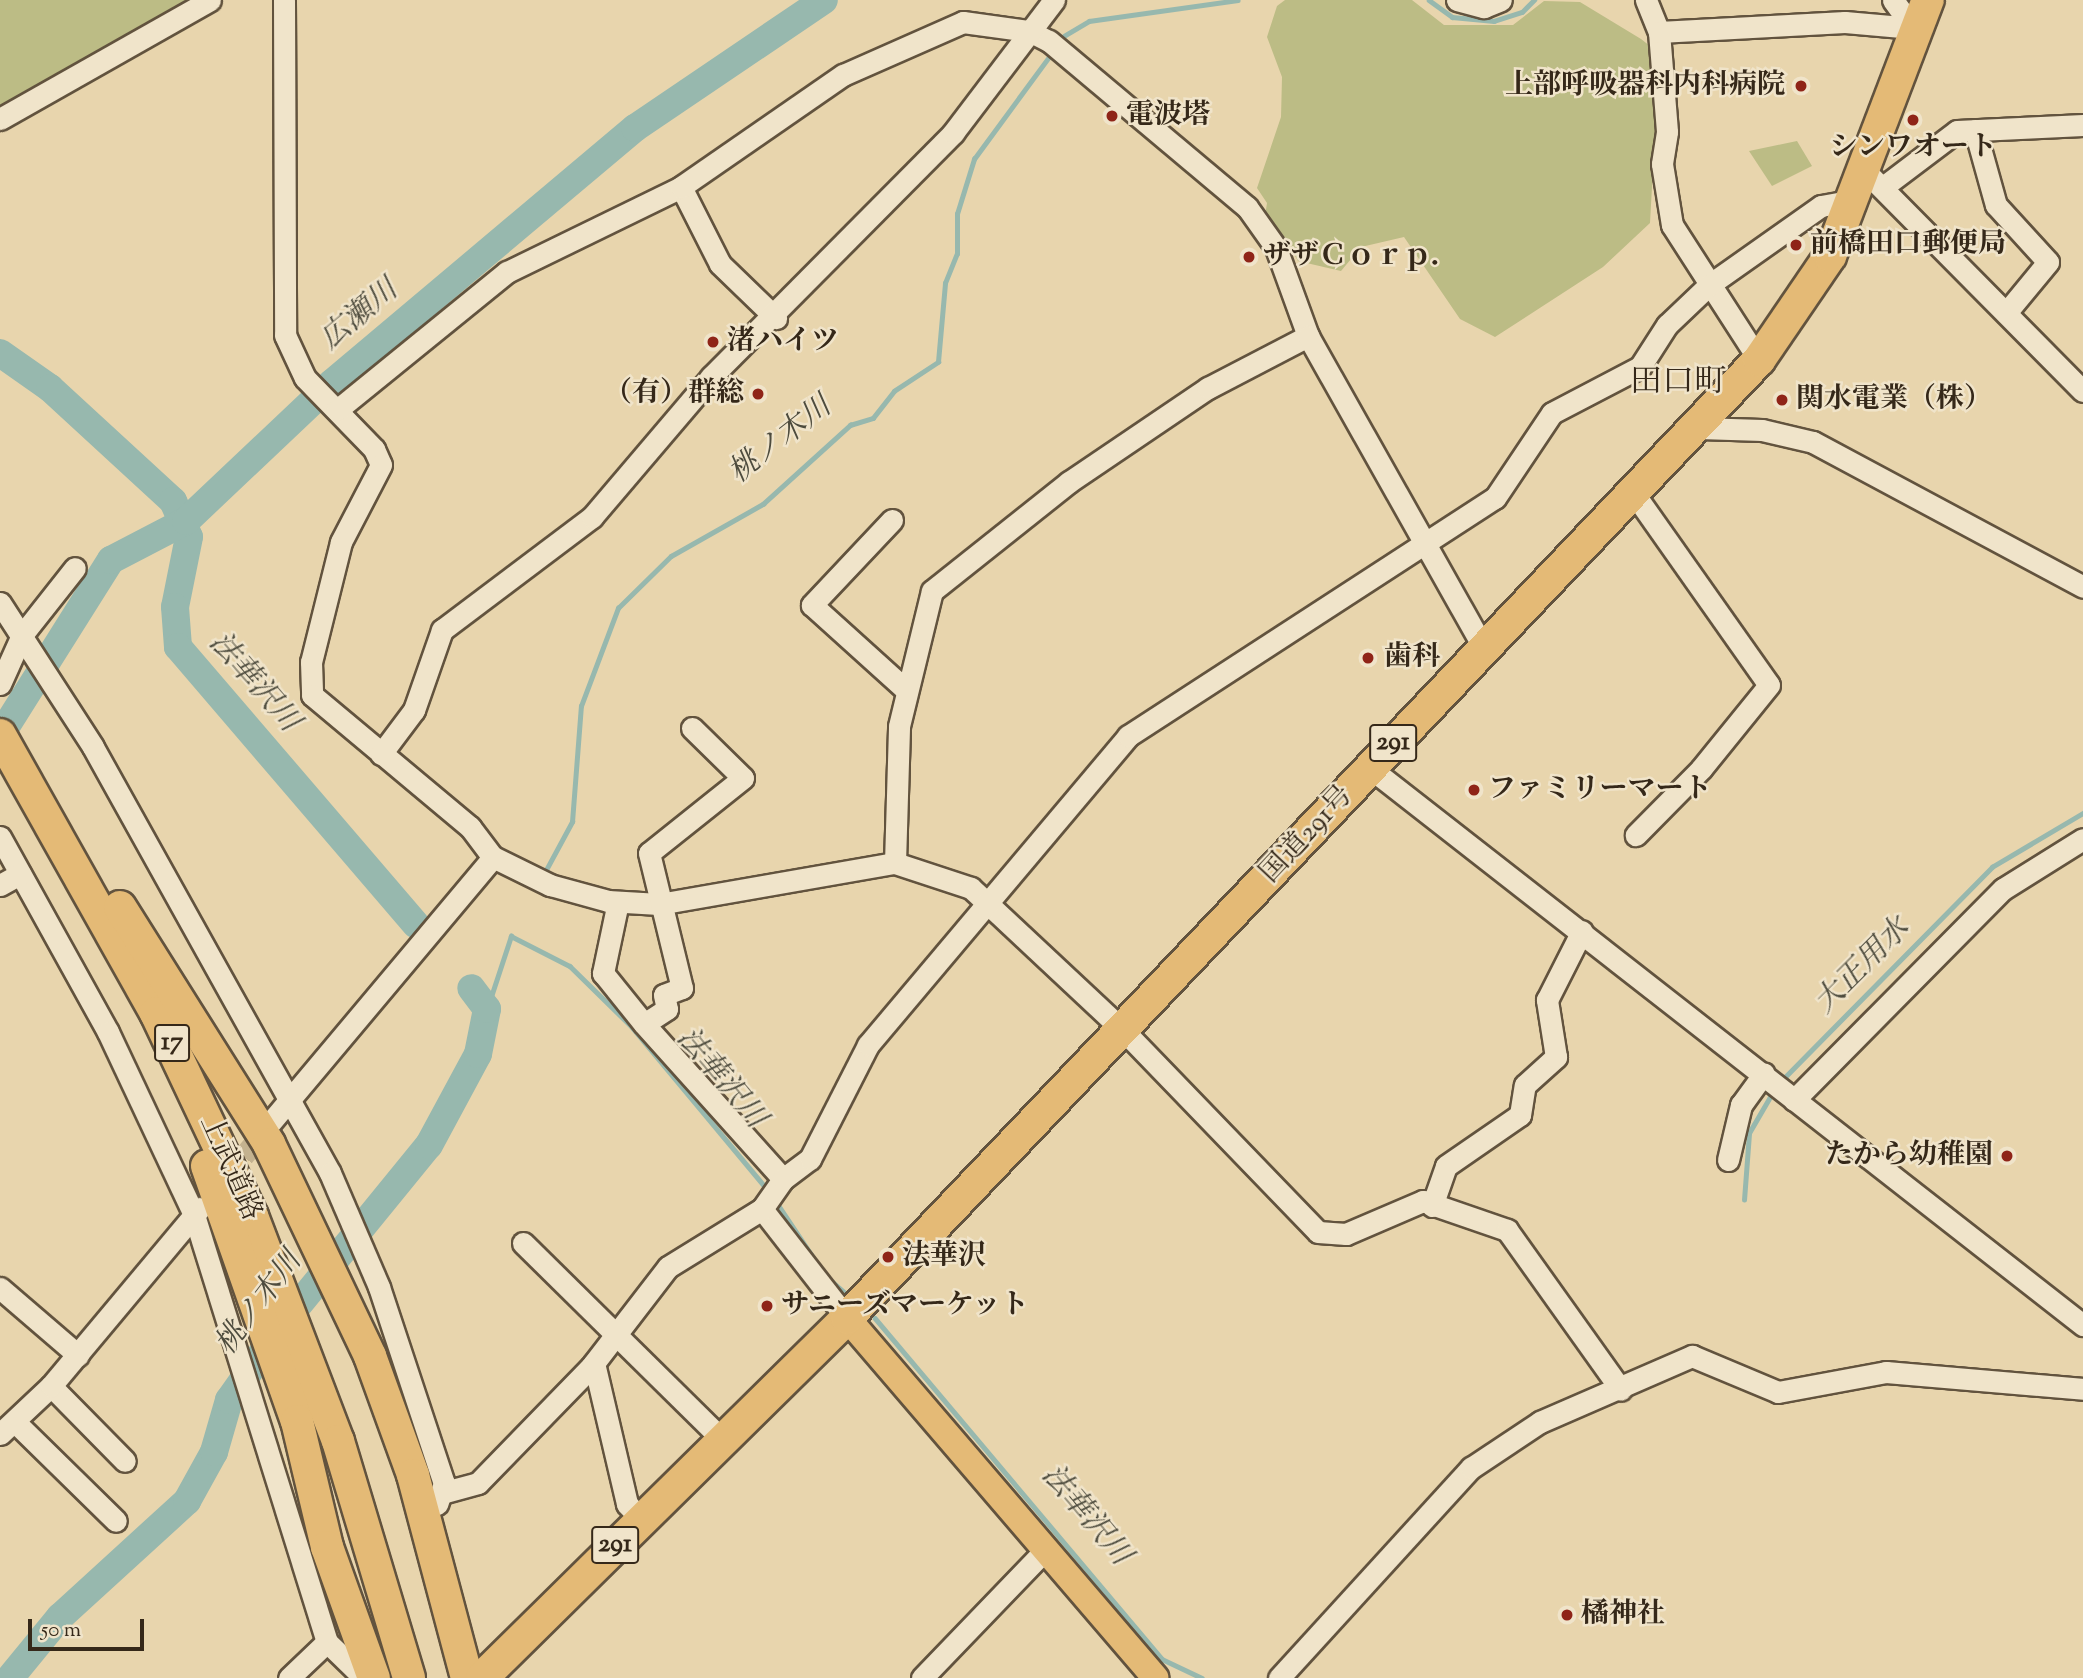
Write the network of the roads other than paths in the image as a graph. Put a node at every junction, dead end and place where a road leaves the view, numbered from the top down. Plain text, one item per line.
1 (211, 0) edge
2 (284, 0) edge
3 (1054, 0) edge
4 (1457, 0) edge
5 (1501, 0) edge
6 (1646, 0) edge
7 (1893, 0) edge
8 (1928, 0) edge
9 (1913, 28) junction
10 (1029, 31) junction
11 (1658, 32) junction
12 (0, 119) edge
13 (2083, 125) edge
14 (1975, 130) junction
15 (681, 187) junction
16 (1868, 187) junction
17 (1709, 285) junction
18 (2006, 313) junction
19 (776, 318) junction
20 (1308, 336) junction
21 (1759, 360) junction
22 (2083, 391) edge
23 (335, 408) junction
24 (1699, 428) junction
25 (1635, 495) junction
26 (892, 520) dead end
27 (1424, 541) junction
28 (75, 568) dead end
29 (2083, 587) edge
30 (0, 603) edge
31 (25, 639) junction
32 (1483, 647) junction
33 (0, 684) edge
34 (905, 689) junction
35 (692, 728) dead end
36 (7, 745) edge
37 (381, 754) junction
38 (1370, 768) junction
39 (39, 799) junction
40 (1636, 835) dead end
41 (0, 837) edge
42 (2083, 839) edge
43 (493, 857) junction
44 (895, 863) junction
45 (20, 874) junction
46 (0, 885) edge
47 (988, 900) junction
48 (618, 902) junction
49 (659, 904) junction
50 (1582, 931) junction
51 (644, 1024) junction
52 (1124, 1031) junction
53 (1764, 1073) junction
54 (291, 1100) junction
55 (1794, 1100) junction
56 (270, 1123) tunnel mouth
57 (1728, 1160) dead end
58 (783, 1179) junction
59 (214, 1193) tunnel mouth
60 (1432, 1206) junction
61 (762, 1209) junction
62 (194, 1215) junction
63 (523, 1243) dead end
64 (0, 1288) edge
65 (847, 1318) junction
66 (2083, 1325) edge
67 (612, 1336) junction
68 (78, 1355) junction
69 (594, 1363) junction
70 (51, 1386) junction
71 (1621, 1390) junction
72 (2083, 1390) edge
73 (751, 1416) junction
74 (7, 1428) edge
75 (723, 1440) junction
76 (125, 1461) dead end
77 (444, 1492) junction
78 (424, 1518) junction
79 (640, 1518) junction
80 (116, 1521) dead end
81 (1046, 1549) junction
82 (327, 1642) junction
83 (289, 1678) edge
84 (364, 1678) edge
85 (374, 1678) edge
86 (408, 1678) edge
87 (467, 1678) edge
88 (482, 1678) edge
89 (512, 1678) edge
90 (922, 1678) edge
91 (1156, 1678) edge
92 (1279, 1678) edge

1 - 12 street
2 - 23 street
3 - 10 street
4 - 5 street
6 - 11 street
7 - 9 street
8 - 9 highway, 国道291号 / 291
9 - 11 street
9 - 16 highway, 国道291号 / 291
10 - 15 street
10 - 19 street
10 - 20 street
11 - 17 street
13 - 14 street
14 - 16 street
14 - 18 street
15 - 19 street
15 - 23 street
16 - 17 street
16 - 18 street
16 - 21 highway, 国道291号 / 291
17 - 21 street
17 - 27 street
18 - 22 street
19 - 37 street
20 - 27 street
20 - 34 street
21 - 24 highway, 国道291号 / 291
23 - 37 street
24 - 25 highway, 国道291号 / 291
24 - 29 street
25 - 32 highway, 国道291号 / 291
25 - 40 street
26 - 34 street
27 - 32 street
27 - 47 street
28 - 31 street
30 - 31 street
31 - 33 street
31 - 54 street
32 - 38 highway, 国道291号 / 291
34 - 44 street
35 - 49 street
36 - 39 highway, 17
37 - 43 street
38 - 50 street
38 - 52 highway, 国道291号 / 291
39 - 78 highway
39 - 85 highway
39 - 86 highway, 上武道路 / 17
41 - 45 street
42 - 55 street
43 - 48 street
43 - 54 street
44 - 47 street
44 - 49 street
45 - 46 street
45 - 62 street
47 - 52 street
47 - 58 street
48 - 49 street
48 - 51 street
49 - 51 street
50 - 53 street
50 - 60 street
51 - 58 street
52 - 60 street
52 - 65 highway, 国道291号 / 291
53 - 55 street
53 - 57 street
54 - 56 street
54 - 77 street
55 - 66 street
58 - 61 street
59 - 62 street
60 - 71 street
61 - 65 street
61 - 67 street
62 - 68 street
62 - 82 street
63 - 67 street
64 - 68 street
65 - 73 highway, 国道291号 / 291
65 - 81 main road
67 - 69 street
67 - 75 street
68 - 70 street
69 - 77 street
69 - 79 street
70 - 74 street
70 - 76 street
71 - 72 street
71 - 92 street
73 - 75 highway, 国道291号 / 291
73 - 89 highway, 国道291号 / 291
74 - 80 street
75 - 79 highway, 国道291号 / 291
77 - 78 street
78 - 87 highway
79 - 88 highway, 国道291号 / 291
81 - 90 street
81 - 91 main road
82 - 83 street
82 - 84 street

